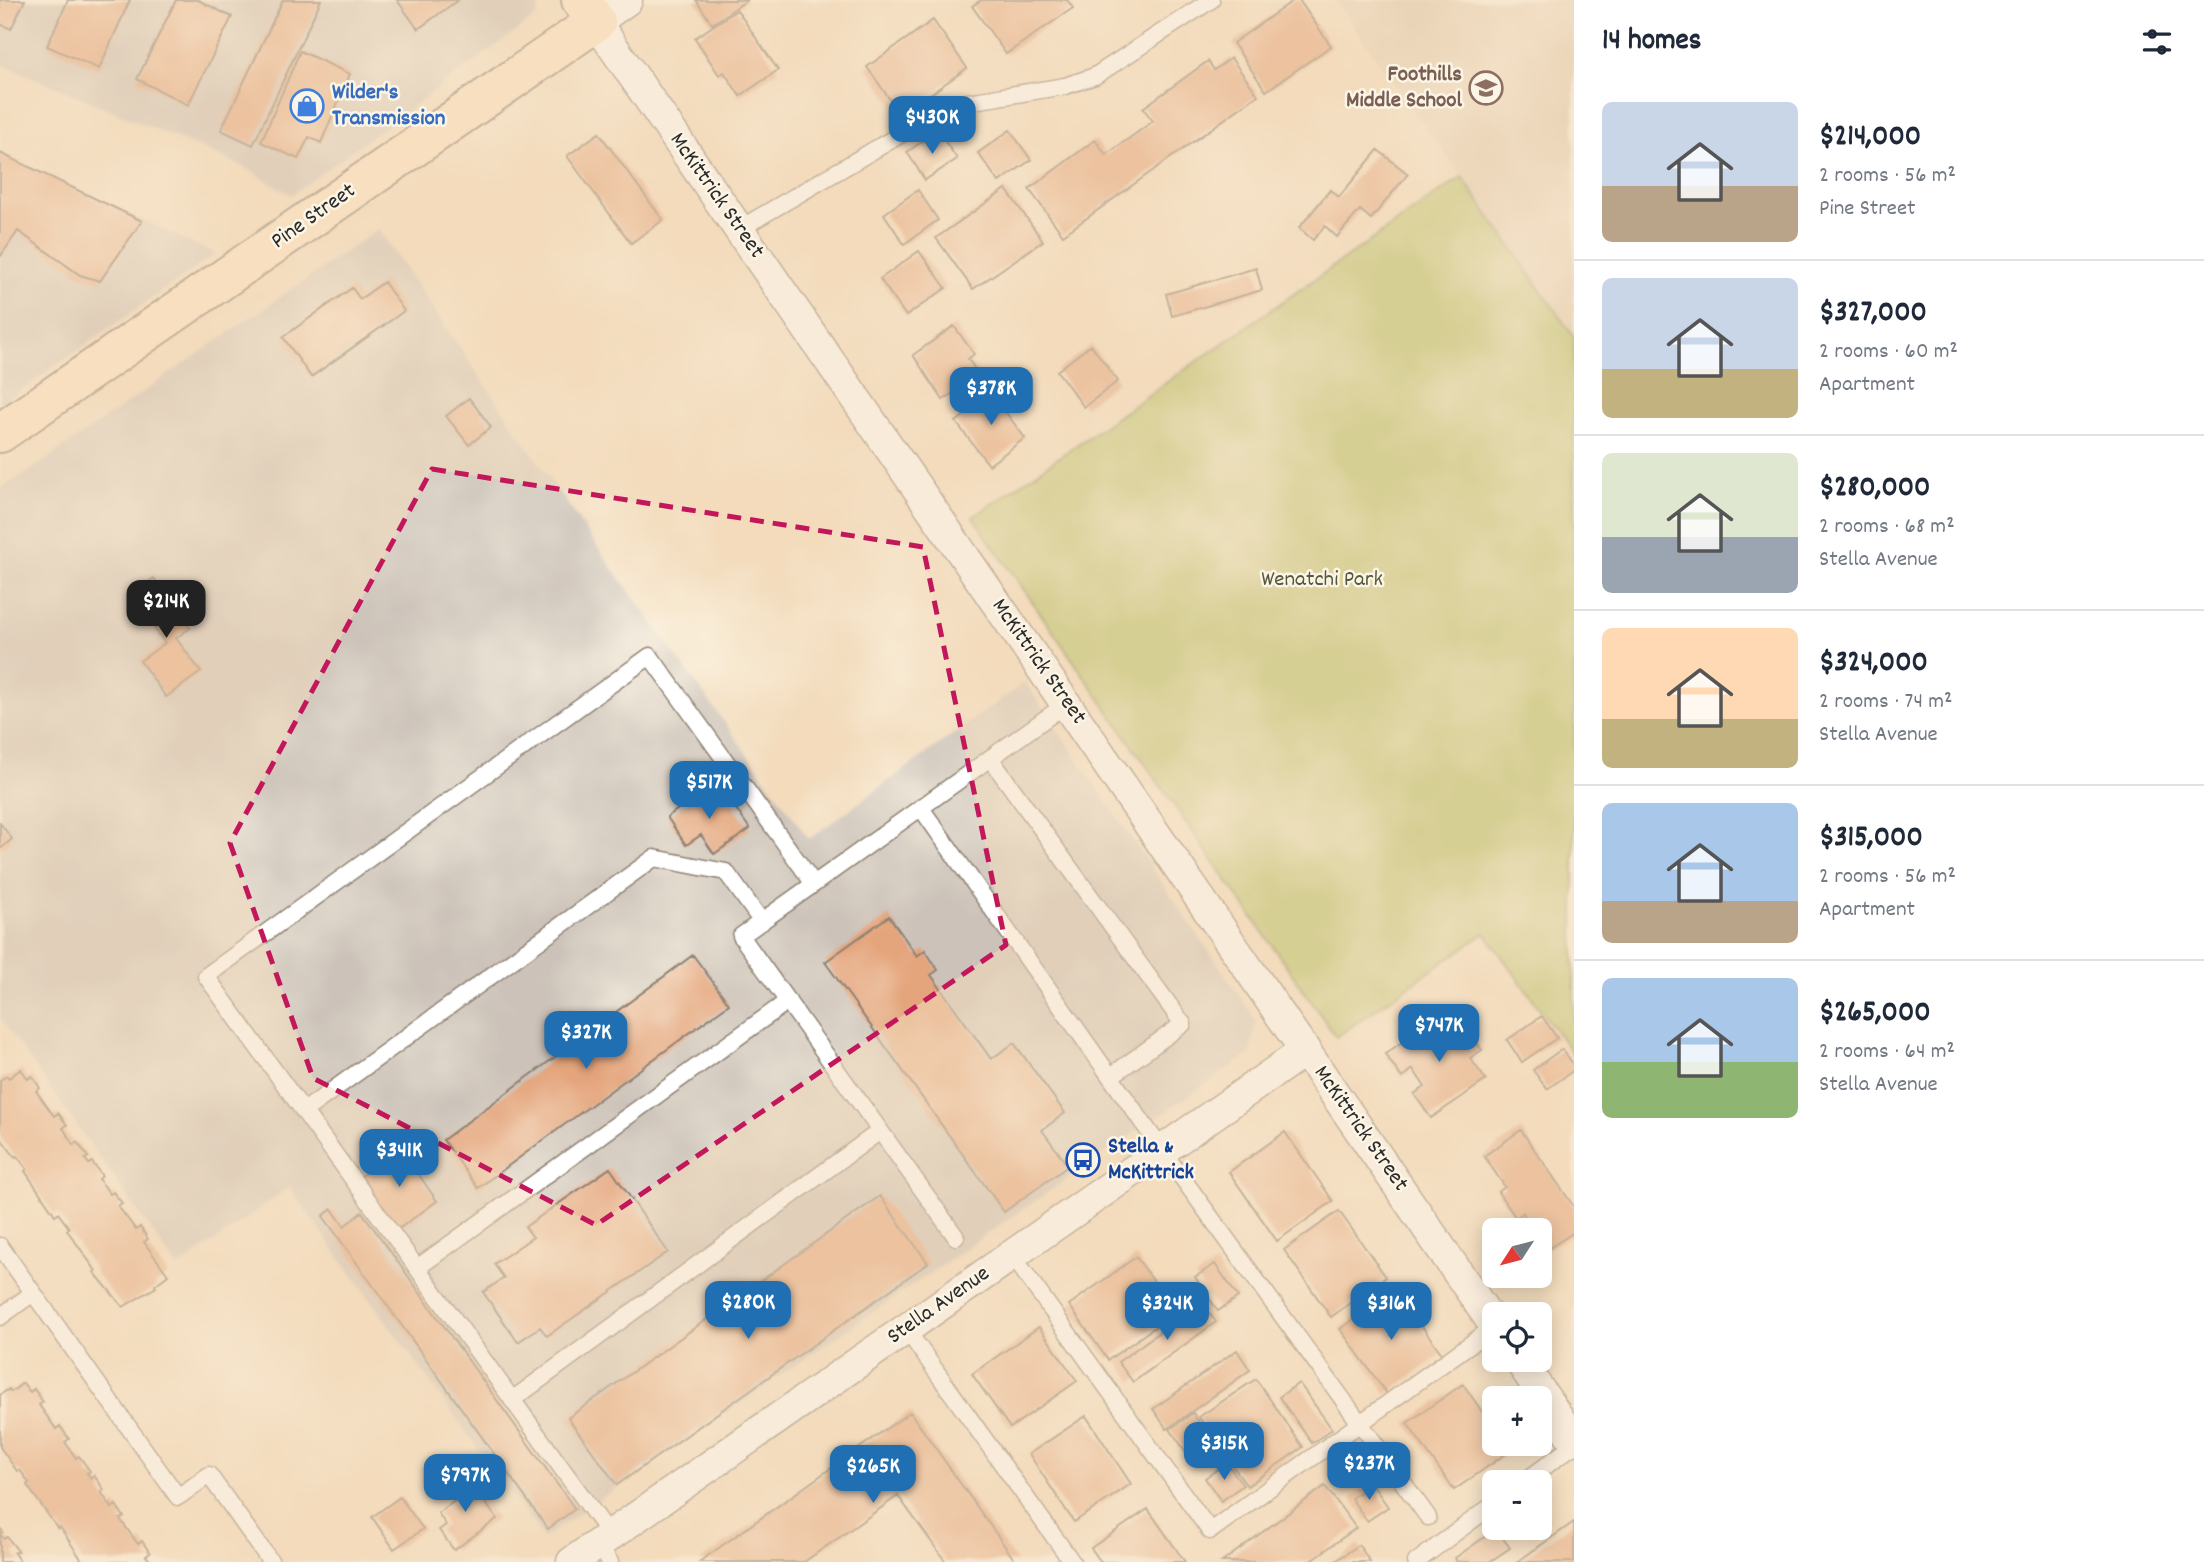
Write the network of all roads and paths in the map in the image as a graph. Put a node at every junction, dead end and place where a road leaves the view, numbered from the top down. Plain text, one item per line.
1 (627, 0) edge
2 (1211, 0) edge
3 (589, 11) edge
4 (739, 229) junction
5 (0, 433) edge
6 (1066, 704) junction
7 (990, 758) junction
8 (921, 808) junction
9 (814, 884) junction
10 (762, 922) junction
11 (788, 1001) junction
12 (1306, 1050) junction
13 (1111, 1076) junction
14 (304, 1111) junction
15 (880, 1131) junction
16 (1163, 1150) junction
17 (956, 1237) dead end
18 (0, 1245) edge
19 (1012, 1255) junction
20 (417, 1268) junction
21 (33, 1293) junction
22 (1482, 1308) edge
23 (0, 1317) edge
24 (906, 1329) junction
25 (1482, 1335) edge
26 (1527, 1372) edge
27 (512, 1400) junction
28 (1360, 1423) junction
29 (1574, 1442) edge
30 (1539, 1470) edge
31 (1482, 1513) edge
32 (1428, 1517) dead end
33 (606, 1547) edge
34 (271, 1562) edge
35 (572, 1562) edge
36 (1072, 1562) edge
37 (1416, 1562) edge

1 - 3 street, Pine Street
2 - 4 lane
3 - 4 street, McKittrick Street
3 - 5 street, Pine Street
4 - 6 street, McKittrick Street
6 - 7 lane
6 - 12 street, McKittrick Street
7 - 8 lane
7 - 13 lane
8 - 9 lane
8 - 13 lane
9 - 10 lane
9 - 14 lane
10 - 11 lane
10 - 14 lane
11 - 15 lane
11 - 20 lane
12 - 16 street, Stella Avenue
12 - 22 street, McKittrick Street
13 - 16 lane
14 - 20 lane
15 - 17 lane
15 - 27 lane
16 - 19 street, Stella Avenue
16 - 28 lane
18 - 21 lane
19 - 24 street, Stella Avenue
19 - 28 lane
20 - 27 lane
21 - 23 lane
21 - 34 lane
24 - 33 street, Stella Avenue
24 - 36 lane
25 - 28 lane
26 - 29 street
27 - 33 lane
28 - 32 lane
29 - 30 lane
31 - 37 lane
33 - 35 street, Stella Avenue

